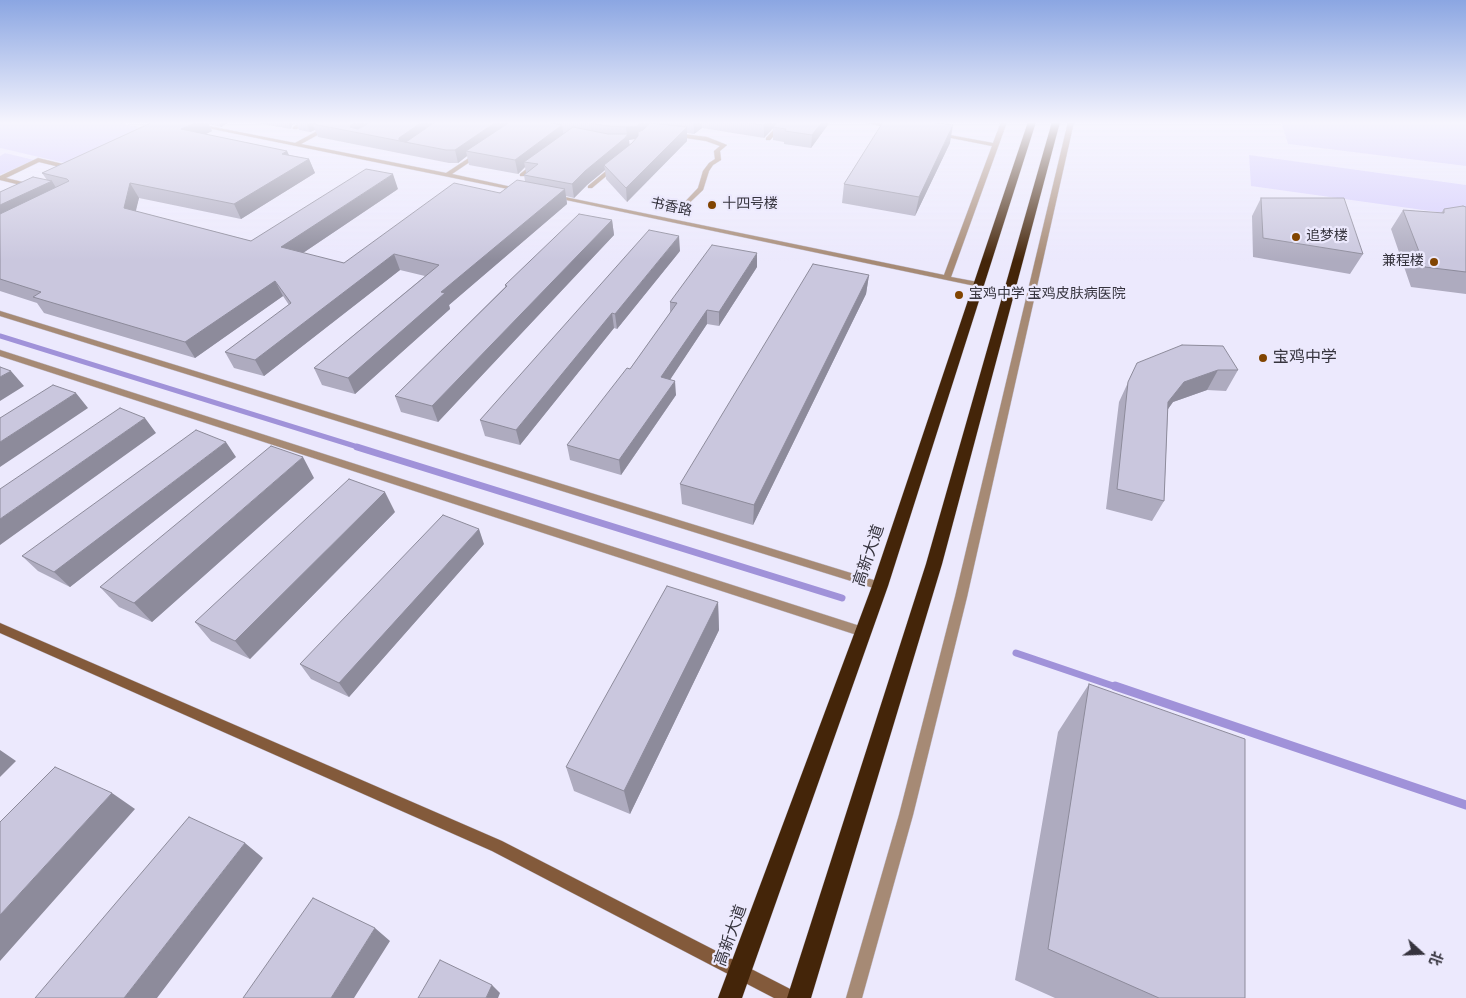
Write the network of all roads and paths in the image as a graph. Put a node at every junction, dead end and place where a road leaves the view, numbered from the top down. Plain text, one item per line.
1 (20, 169) edge
2 (416, 169) edge
3 (456, 169) edge
4 (530, 169) edge
5 (613, 169) edge
6 (708, 169) edge
7 (987, 169) edge
8 (1017, 169) edge
9 (1043, 169) edge
10 (1060, 169) edge
11 (447, 175) junction
12 (522, 175) edge
13 (0, 178) edge
14 (37, 187) edge
15 (590, 188) dead end
16 (524, 191) edge
17 (543, 195) edge
18 (682, 208) dead end
19 (947, 278) junction
20 (980, 285) junction
21 (0, 313) edge
22 (0, 353) edge
23 (880, 586) junction
24 (0, 628) edge
25 (863, 632) junction
26 (739, 970) junction
27 (730, 998) edge
28 (790, 998) edge
29 (799, 998) edge
30 (854, 998) edge

1 - 13 street
2 - 11 street
3 - 11 street
4 - 12 street
5 - 15 street
6 - 18 street
7 - 19 street
8 - 20 highway, 高新大道
9 - 29 highway
10 - 30 street
11 - 16 street
13 - 14 street
17 - 19 street, 书香路
19 - 20 street, 书香路
20 - 23 highway, 高新大道
21 - 23 street
22 - 25 street
23 - 25 highway, 高新大道
24 - 26 main road
25 - 26 highway, 高新大道
26 - 27 highway, 高新大道
26 - 28 main road

